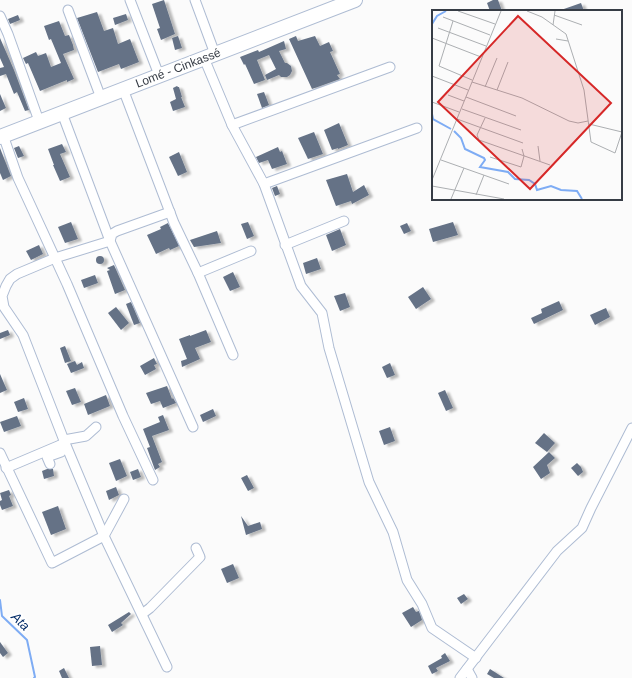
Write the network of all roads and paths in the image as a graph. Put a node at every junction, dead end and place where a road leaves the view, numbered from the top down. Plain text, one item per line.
1 (130, 0) edge
2 (195, 0) edge
3 (355, 0) edge
4 (339, 3) edge
5 (68, 10) dead end
6 (0, 16) edge
7 (209, 56) junction
8 (390, 67) dead end
9 (159, 75) junction
10 (123, 89) junction
11 (101, 98) junction
12 (62, 113) junction
13 (40, 121) junction
14 (232, 125) junction
15 (417, 128) dead end
16 (2, 136) edge
17 (264, 184) junction
18 (170, 212) junction
19 (344, 221) dead end
20 (110, 241) junction
21 (286, 245) junction
22 (251, 251) dead end
23 (55, 258) junction
24 (198, 273) junction
25 (233, 355) dead end
26 (96, 427) dead end
27 (193, 427) dead end
28 (632, 428) edge
29 (62, 443) junction
30 (0, 453) edge
31 (50, 464) dead end
32 (6, 468) junction
33 (153, 480) dead end
34 (124, 499) dead end
35 (104, 536) junction
36 (196, 548) dead end
37 (142, 614) junction
38 (476, 658) junction
39 (167, 667) dead end
40 (467, 669) junction
41 (460, 678) edge
42 (472, 678) edge

1 - 9 street
2 - 7 street
3 - 4 highway, Lomé - Cinkassé
4 - 7 highway, Lomé - Cinkassé
5 - 11 street
6 - 13 street
7 - 9 highway, Lomé - Cinkassé
7 - 14 street
8 - 14 street
9 - 10 highway, Lomé - Cinkassé
10 - 11 highway, Lomé - Cinkassé
10 - 18 street
11 - 12 highway, Lomé - Cinkassé
12 - 13 highway, Lomé - Cinkassé
12 - 20 street
13 - 16 highway, Lomé - Cinkassé
14 - 17 street
15 - 17 street
16 - 23 street
17 - 21 street
18 - 20 street
18 - 24 street
19 - 21 street
20 - 23 street
20 - 27 street
21 - 38 street
22 - 24 street
23 - 29 street
23 - 33 street
24 - 25 street
26 - 29 street
28 - 38 street
29 - 31 street
29 - 32 street
29 - 35 street
30 - 32 street
32 - 35 street
34 - 35 street
35 - 37 street
36 - 37 street
37 - 39 street
38 - 40 street
40 - 41 street
40 - 42 street

